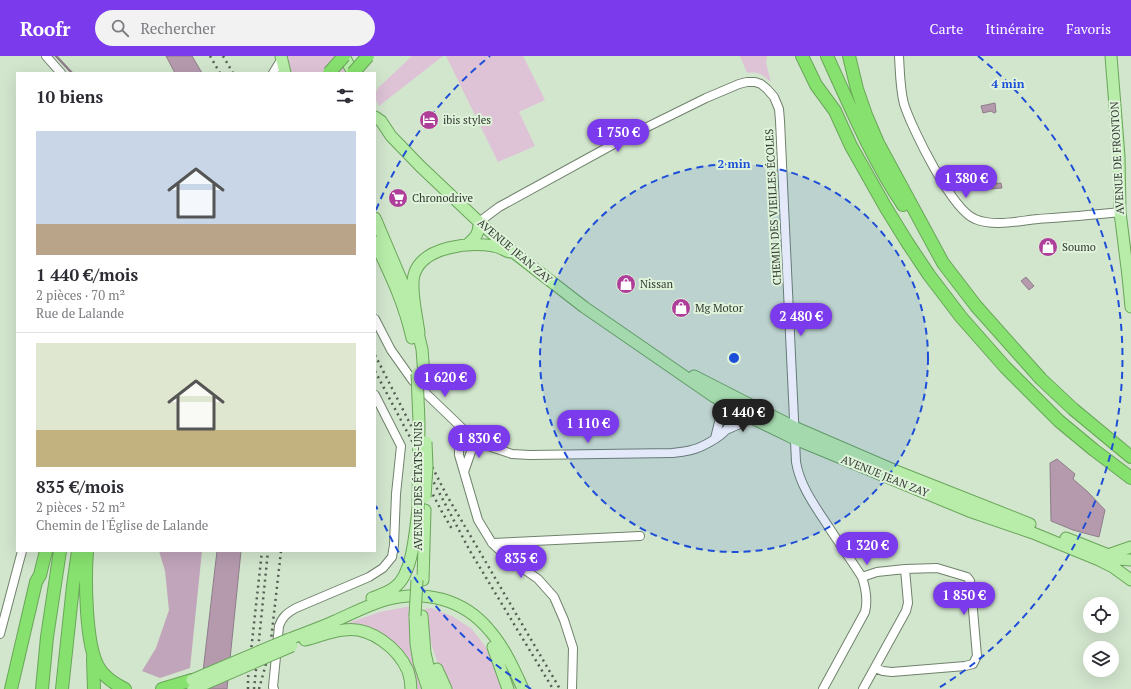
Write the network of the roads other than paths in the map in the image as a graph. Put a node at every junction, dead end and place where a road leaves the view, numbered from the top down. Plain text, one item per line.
1 (46, 56) edge
2 (344, 56) edge
3 (368, 56) edge
4 (802, 56) edge
5 (811, 56) edge
6 (827, 56) edge
7 (849, 56) edge
8 (899, 56) edge
9 (1111, 56) edge
10 (281, 58) edge
11 (60, 72) edge
12 (274, 72) edge
13 (285, 72) edge
14 (330, 72) edge
15 (352, 72) edge
16 (354, 72) edge
17 (835, 111) junction
18 (376, 118) edge
19 (376, 127) edge
20 (392, 136) junction
21 (1120, 212) junction
22 (376, 220) edge
23 (479, 222) junction
24 (376, 244) edge
25 (467, 244) junction
26 (517, 255) junction
27 (943, 264) junction
28 (1131, 307) edge
29 (376, 321) edge
30 (419, 332) junction
31 (421, 375) junction
32 (376, 397) edge
33 (733, 403) junction
34 (756, 420) junction
35 (794, 427) junction
36 (464, 430) junction
37 (726, 430) junction
38 (715, 438) junction
39 (477, 439) junction
40 (795, 439) junction
41 (1131, 456) edge
42 (464, 472) junction
43 (1131, 478) edge
44 (421, 510) junction
45 (640, 536) dead end
46 (492, 543) junction
47 (1131, 547) edge
48 (22, 552) edge
49 (46, 552) edge
50 (60, 552) edge
51 (78, 552) edge
52 (87, 552) edge
53 (1108, 555) junction
54 (1131, 560) edge
55 (905, 569) junction
56 (862, 578) junction
57 (1131, 580) edge
58 (418, 616) junction
59 (0, 634) edge
60 (423, 635) junction
61 (305, 640) junction
62 (291, 642) junction
63 (493, 646) junction
64 (93, 657) junction
65 (876, 668) junction
66 (192, 685) edge
67 (11, 689) edge
68 (42, 689) edge
69 (62, 689) edge
70 (94, 689) edge
71 (125, 689) edge
72 (162, 689) edge
73 (174, 689) edge
74 (274, 689) edge
75 (411, 689) edge
76 (428, 689) edge
77 (437, 689) edge
78 (446, 689) edge
79 (508, 689) edge
80 (517, 689) edge
81 (523, 689) edge
82 (572, 689) edge
83 (823, 689) edge
84 (863, 689) edge

1 - 11 street
2 - 14 highway, bridge
2 - 15 main road
3 - 16 highway, bridge
4 - 17 highway
5 - 17 highway
6 - 27 highway
7 - 27 highway
8 - 21 street
9 - 21 main road, AVENUE DE FRONTON
10 - 12 street
10 - 13 main road
17 - 43 highway
18 - 20 main road, AVENUE JEAN ZAY
19 - 20 main road, AVENUE JEAN ZAY
20 - 23 main road, AVENUE JEAN ZAY
21 - 28 main road, AVENUE DE FRONTON
22 - 30 main road, AVENUE DES ÉTATS-UNIS
23 - 25 main road
23 - 26 main road, AVENUE JEAN ZAY
23 - 35 street, CHEMIN DES VIEILLES ÉCOLES
24 - 31 main road, AVENUE DES ÉTATS-UNIS
25 - 26 main road
25 - 30 main road
26 - 33 main road, AVENUE JEAN ZAY
27 - 41 highway
29 - 36 street
30 - 31 main road, AVENUE DES ÉTATS-UNIS
31 - 44 main road, AVENUE DES ÉTATS-UNIS, bridge
32 - 74 street
33 - 34 main road, AVENUE JEAN ZAY
33 - 35 main road, AVENUE JEAN ZAY
33 - 37 street
33 - 38 street
34 - 37 street
34 - 40 main road, AVENUE JEAN ZAY
35 - 40 street, CHEMIN DES VIEILLES ÉCOLES
35 - 53 main road, AVENUE JEAN ZAY
36 - 39 street
36 - 42 street
37 - 38 street
38 - 39 street
39 - 42 street
40 - 56 street, CHEMIN DES VIEILLES ÉCOLES
40 - 57 main road, AVENUE JEAN ZAY
42 - 46 street
44 - 58 main road, AVENUE DES ÉTATS-UNIS, bridge
44 - 62 main road
45 - 46 street
46 - 82 street
47 - 53 main road
48 - 59 street
49 - 67 highway
50 - 68 highway
51 - 69 highway
52 - 64 highway
53 - 54 main road, AVENUE JEAN ZAY
55 - 56 street
55 - 65 street
55 - 65 street
56 - 83 street, CHEMIN DES VIEILLES ÉCOLES
58 - 60 main road, AVENUE DES ÉTATS-UNIS
58 - 76 main road, AVENUE DES ÉTATS-UNIS
60 - 77 main road, AVENUE DES ÉTATS-UNIS
60 - 78 main road, AVENUE DES ÉTATS-UNIS
61 - 62 main road
61 - 63 main road
61 - 75 main road
62 - 66 main road, bridge
62 - 81 main road
63 - 79 main road
63 - 80 main road
64 - 70 highway
64 - 71 highway
65 - 84 street
66 - 72 highway
66 - 73 main road

